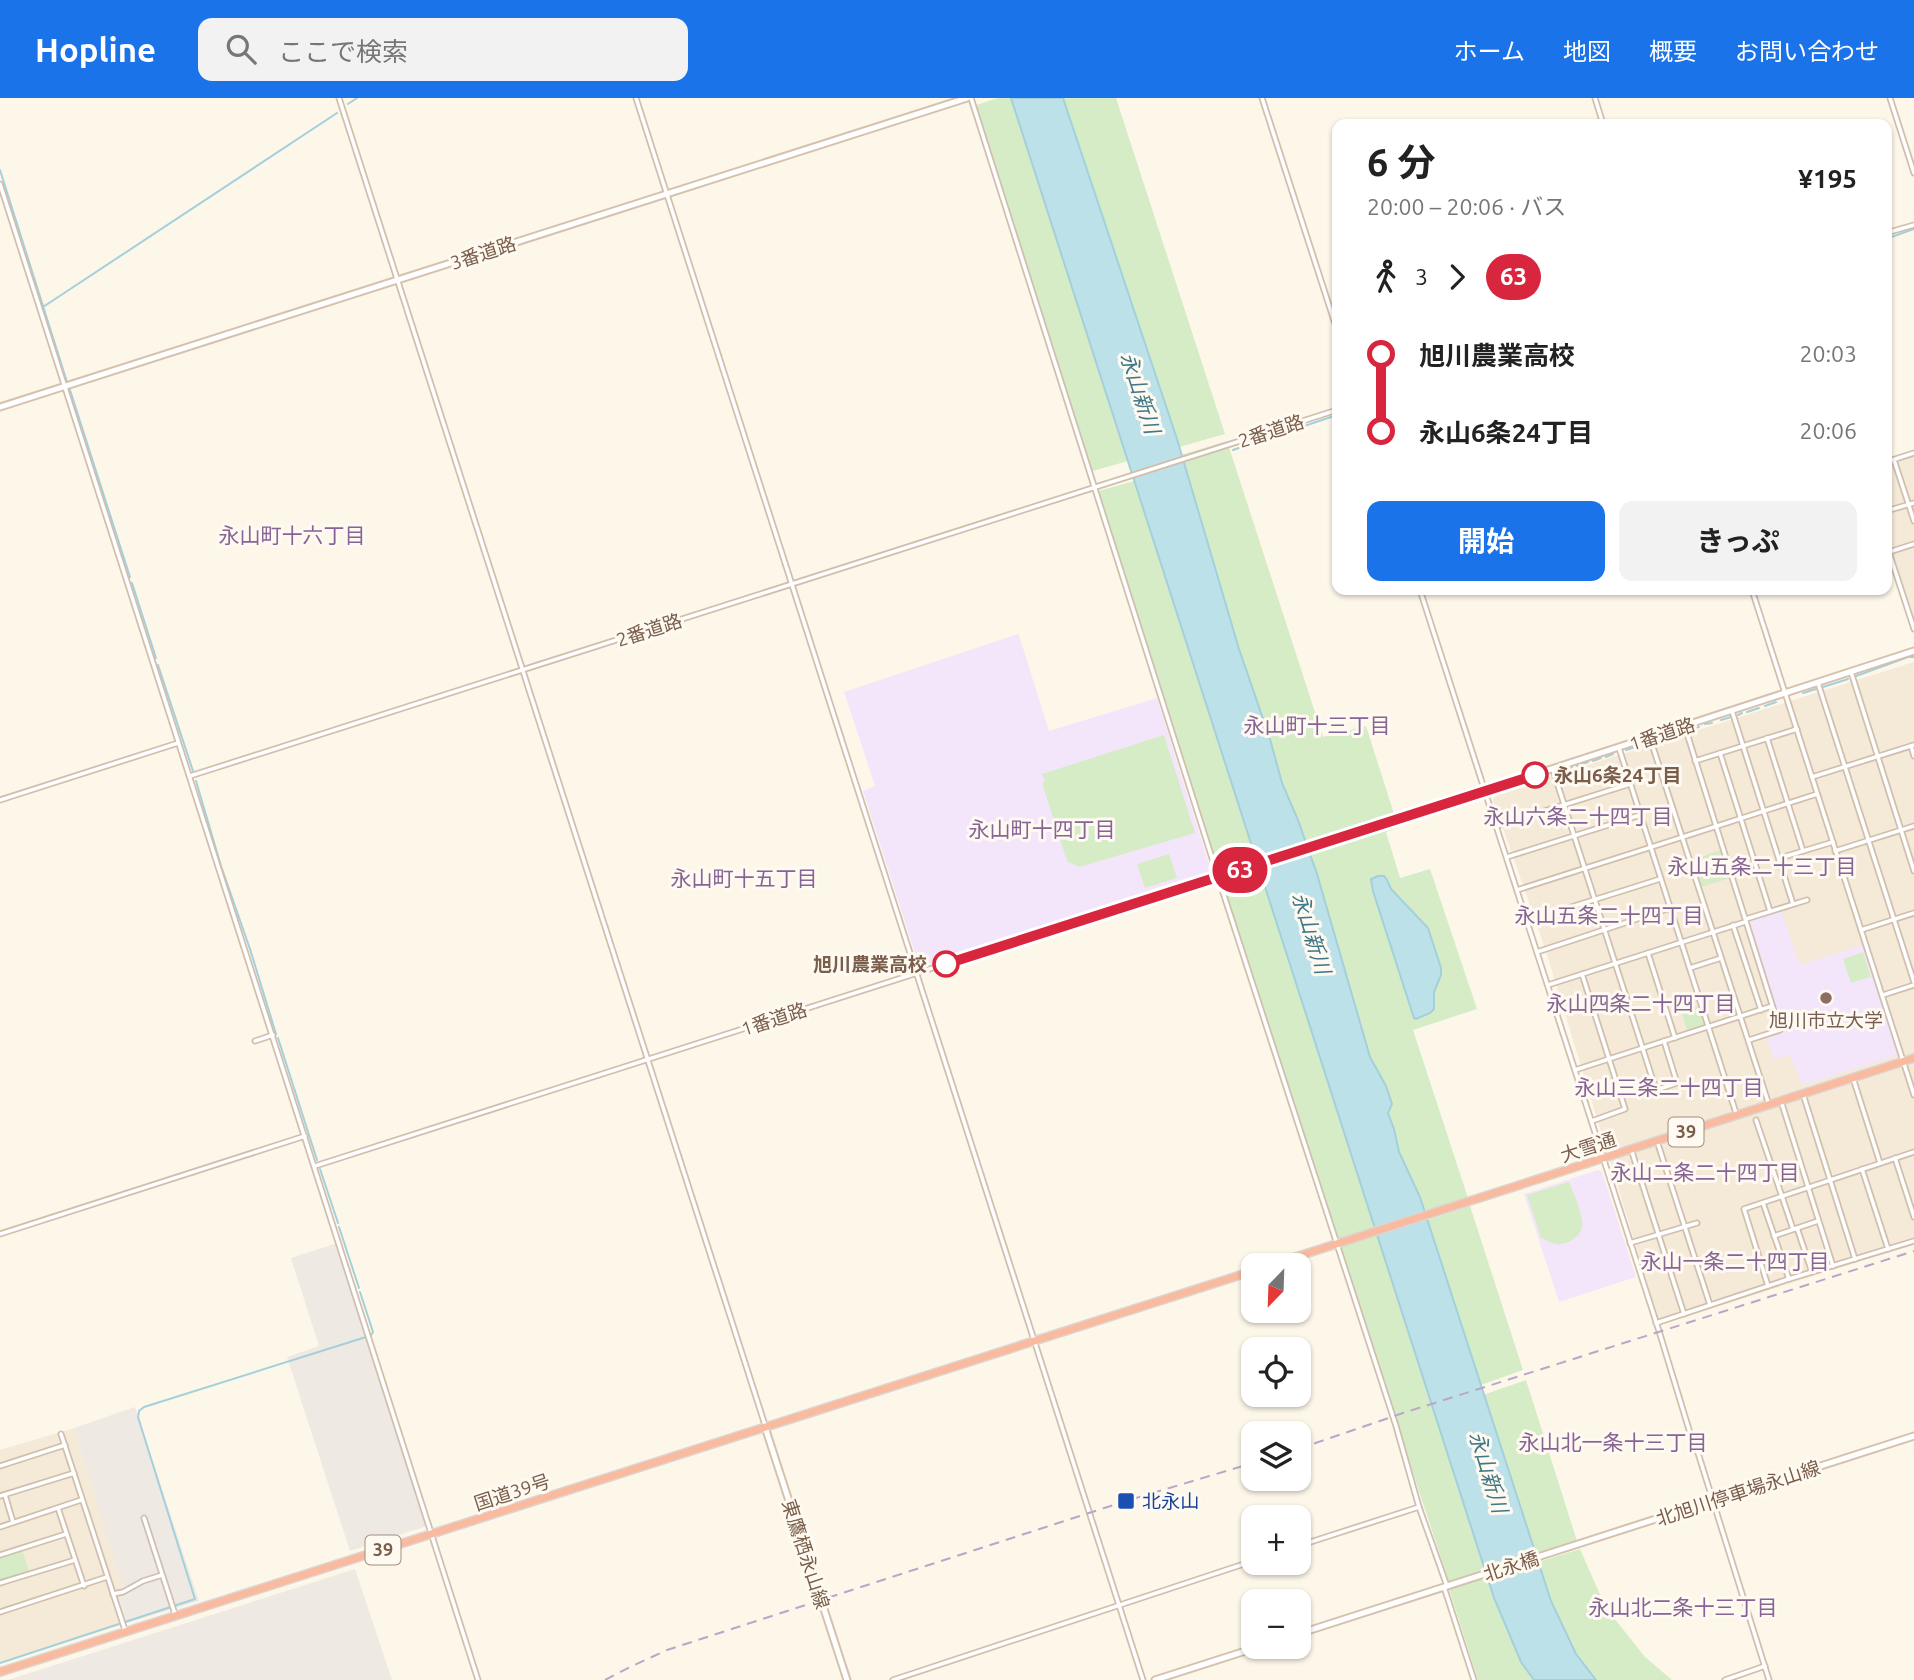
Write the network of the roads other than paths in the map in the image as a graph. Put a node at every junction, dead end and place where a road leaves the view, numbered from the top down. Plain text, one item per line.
1 (339, 98) edge
2 (636, 98) edge
3 (969, 98) edge
4 (1262, 98) edge
5 (1595, 98) edge
6 (1890, 98) edge
7 (1601, 119) edge
8 (1914, 173) edge
9 (0, 184) edge
10 (667, 194) junction
11 (6, 202) junction
12 (0, 204) edge
13 (1914, 225) edge
14 (1892, 231) edge
15 (397, 281) junction
16 (1332, 315) edge
17 (65, 387) junction
18 (0, 407) edge
19 (1332, 412) edge
20 (1914, 453) edge
21 (1894, 460) joint
22 (1094, 487) junction
23 (1911, 503) edge
24 (1892, 510) edge
25 (1914, 521) edge
26 (1914, 544) edge
27 (1892, 551) edge
28 (1892, 561) edge
29 (792, 584) junction
30 (1422, 595) edge
31 (1754, 595) edge
32 (1914, 629) edge
33 (1914, 652) edge
34 (522, 671) junction
35 (1851, 672) junction
36 (1818, 683) junction
37 (1785, 694) junction
38 (1732, 711) junction
39 (1685, 727) junction
40 (1797, 729) junction
41 (1650, 738) junction
42 (1767, 738) junction
43 (179, 743) junction
44 (1744, 746) junction
45 (1912, 746) edge
46 (1619, 748) junction
47 (1720, 753) junction
48 (1877, 756) junction
49 (1914, 756) edge
50 (1695, 761) junction
51 (1844, 766) junction
52 (1553, 770) junction
53 (190, 776) junction
54 (1812, 777) junction
55 (1630, 784) junction
56 (1486, 791) junction
57 (1817, 794) junction
58 (0, 800) edge
59 (1787, 804) junction
60 (1564, 805) junction
61 (1764, 811) junction
62 (1640, 815) junction
63 (1741, 819) junction
64 (1497, 826) junction
65 (1914, 826) edge
66 (1716, 827) junction
67 (1901, 831) junction
68 (1574, 836) junction
69 (1682, 838) junction
70 (1330, 841) joint
71 (1868, 841) junction
72 (1833, 842) junction
73 (1650, 847) junction
74 (1803, 851) junction
75 (1835, 851) junction
76 (1507, 858) junction
77 (1780, 858) junction
78 (1584, 868) junction
79 (1914, 872) edge
80 (1218, 877) junction
81 (1660, 879) junction
82 (1517, 890) junction
83 (1594, 900) junction
84 (1807, 900) dead end
85 (1793, 904) junction
86 (1670, 908) junction
87 (1770, 911) junction
88 (1914, 913) edge
89 (1894, 919) junction
90 (1745, 920) junction
91 (1527, 921) junction
92 (1733, 925) junction
93 (1861, 930) junction
94 (1604, 931) junction
95 (1713, 932) junction
96 (1681, 942) junction
97 (1537, 952) junction
98 (1648, 953) junction
99 (1721, 958) junction
100 (1615, 964) junction
101 (1689, 968) junction
102 (916, 974) junction
103 (1582, 974) junction
104 (1914, 984) edge
105 (1548, 985) junction
106 (1882, 996) junction
107 (1772, 1006) junction
108 (1761, 1010) junction
109 (1741, 1016) junction
110 (1708, 1027) junction
111 (272, 1035) junction
112 (1675, 1038) junction
113 (1749, 1040) junction
114 (255, 1041) dead end
115 (1664, 1041) junction
116 (1642, 1048) junction
117 (1914, 1058) edge
118 (647, 1059) junction
119 (1609, 1059) junction
120 (1903, 1062) junction
121 (1575, 1070) junction
122 (1853, 1078) junction
123 (1803, 1094) junction
124 (1914, 1095) edge
125 (1780, 1101) junction
126 (1769, 1105) junction
127 (1737, 1115) junction
128 (1756, 1120) dead end
129 (1592, 1121) junction
130 (304, 1136) junction
131 (1657, 1141) junction
132 (1631, 1149) junction
133 (1914, 1152) edge
134 (1604, 1158) junction
135 (1895, 1158) junction
136 (1880, 1163) junction
137 (315, 1166) junction
138 (1862, 1169) junction
139 (1829, 1180) junction
140 (1807, 1187) junction
141 (1782, 1195) junction
142 (1763, 1203) junction
143 (1914, 1217) edge
144 (1818, 1221) junction
145 (1697, 1223) dead end
146 (1684, 1226) junction
147 (1795, 1229) junction
148 (0, 1234) edge
149 (1658, 1234) junction
150 (1774, 1236) junction
151 (1914, 1241) edge
152 (1630, 1243) junction
153 (1337, 1244) junction
154 (1888, 1249) junction
155 (1309, 1253) edge
156 (1855, 1259) junction
157 (1833, 1266) junction
158 (1812, 1272) junction
159 (1241, 1275) edge
160 (1788, 1279) junction
161 (1769, 1286) junction
162 (1710, 1305) junction
163 (1684, 1314) junction
164 (1657, 1323) junction
165 (1034, 1342) junction
166 (765, 1427) junction
167 (61, 1434) dead end
168 (1914, 1436) edge
169 (65, 1445) junction
170 (0, 1466) edge
171 (74, 1473) junction
172 (2, 1495) edge
173 (82, 1500) junction
174 (1713, 1501) junction
175 (58, 1507) junction
176 (1419, 1507) junction
177 (144, 1518) dead end
178 (13, 1522) junction
179 (0, 1527) edge
180 (66, 1534) junction
181 (432, 1534) junction
182 (1311, 1542) edge
183 (1563, 1549) joint
184 (0, 1555) edge
185 (76, 1560) junction
186 (1241, 1564) edge
187 (163, 1575) junction
188 (107, 1577) junction
189 (0, 1583) edge
190 (84, 1586) junction
191 (1446, 1586) junction
192 (113, 1594) junction
193 (1118, 1604) junction
194 (0, 1612) edge
195 (176, 1616) junction
196 (1311, 1630) edge
197 (125, 1632) junction
198 (1241, 1652) edge
199 (1765, 1666) junction
200 (0, 1672) edge
201 (478, 1680) edge
202 (847, 1680) edge
203 (893, 1680) edge
204 (1143, 1680) edge
205 (1155, 1680) edge
206 (1475, 1680) edge
207 (1725, 1680) edge
208 (1769, 1680) edge

1 - 15 street
2 - 10 street
3 - 10 street, 3番道路
3 - 22 street
4 - 16 street
5 - 7 street
6 - 8 street
9 - 11 street
10 - 15 street, 3番道路
10 - 29 street
11 - 12 street
11 - 17 street
13 - 14 street
15 - 17 street, 3番道路
15 - 34 street
17 - 18 street, 3番道路
17 - 43 street
19 - 22 street, 2番道路
20 - 21 street
21 - 23 street
22 - 29 street, 2番道路
22 - 80 street
23 - 24 street
23 - 25 street
26 - 27 street
28 - 32 street
29 - 34 street, 2番道路
29 - 102 street
30 - 56 street
31 - 37 street
33 - 35 street, 1番道路
34 - 53 street, 2番道路
34 - 118 street
35 - 36 street, 1番道路
35 - 48 street
36 - 37 street, 1番道路
36 - 51 street
37 - 38 street, 1番道路
37 - 40 street
38 - 39 street, 1番道路
38 - 44 street
39 - 41 street, 1番道路
39 - 50 street
40 - 42 street
40 - 54 street
41 - 46 street, 1番道路
41 - 69 street
42 - 44 street
42 - 59 street
43 - 53 street
43 - 58 street
44 - 47 street
44 - 61 street
45 - 48 street
45 - 49 street
46 - 52 street, 1番道路
46 - 55 street
47 - 50 street
47 - 63 street
48 - 51 street
48 - 67 street
50 - 66 street
51 - 54 street
51 - 71 street
52 - 56 street, 1番道路
52 - 60 street
53 - 111 street
54 - 57 street
55 - 60 street
55 - 62 street
56 - 64 street
56 - 70 street, 1番道路
57 - 59 street
57 - 72 street
59 - 61 street
59 - 74 street
60 - 64 street
60 - 68 street
61 - 63 street
61 - 77 street
62 - 68 street
62 - 73 street
63 - 66 street
63 - 87 street
64 - 76 street
65 - 67 street
66 - 69 street
66 - 90 street
67 - 71 street
67 - 79 street
68 - 76 street
68 - 78 street
69 - 73 street
69 - 95 street
70 - 80 street, 1番道路
71 - 75 street
71 - 89 street
72 - 74 street
72 - 75 street
73 - 78 street
73 - 81 street
74 - 77 street
75 - 93 street
76 - 82 street
77 - 85 street
78 - 82 street
78 - 83 street
80 - 102 street, 1番道路
80 - 153 street
81 - 83 street
81 - 86 street
82 - 91 street
83 - 91 street
83 - 94 street
84 - 85 street
85 - 87 street
86 - 94 street
86 - 96 street
87 - 90 street
88 - 89 street
89 - 93 street
89 - 104 street
90 - 92 street
90 - 107 street
91 - 97 street
92 - 95 street
92 - 108 street
93 - 106 street
94 - 97 street
94 - 100 street
95 - 96 street
95 - 99 street
96 - 98 street
96 - 101 street
97 - 105 street
98 - 100 street
98 - 112 street
99 - 101 street
99 - 109 street
100 - 103 street
100 - 116 street
101 - 110 street
102 - 118 street, 1番道路
102 - 165 street
103 - 105 street
103 - 119 street
104 - 106 street
105 - 121 street
106 - 120 street
107 - 108 street
107 - 113 street
108 - 109 street
109 - 110 street
109 - 113 street
110 - 112 street
110 - 127 street
111 - 114 street
111 - 130 street
112 - 115 street
113 - 126 street
115 - 116 street
115 - 116 street
116 - 119 street
117 - 120 highway, 大雪通 / 39
118 - 137 street, 1番道路
118 - 166 street
119 - 121 street
119 - 129 street
120 - 122 highway, 大雪通 / 39
120 - 124 street
121 - 129 street
122 - 123 highway, 大雪通 / 39
122 - 136 street
123 - 125 highway, 大雪通 / 39
123 - 139 street
125 - 126 highway, 大雪通 / 39
125 - 140 street
126 - 127 highway, 大雪通 / 39
127 - 131 highway, 大雪通 / 39
128 - 141 street
129 - 134 street
130 - 137 street
130 - 148 street
131 - 132 highway, 大雪通 / 39
131 - 146 street
132 - 134 highway, 大雪通 / 39
132 - 149 street
133 - 135 street
134 - 152 street
134 - 153 highway, 大雪通 / 39
135 - 136 street
135 - 143 street
136 - 138 street
137 - 181 street
138 - 139 street
138 - 154 street
139 - 140 street
139 - 156 street
140 - 141 street
140 - 144 street
141 - 142 street
141 - 147 street
142 - 150 street
142 - 161 street
144 - 147 street
144 - 157 street
145 - 146 street
146 - 149 street
146 - 162 street
147 - 150 street
147 - 158 street
149 - 152 street
149 - 163 street
150 - 160 street
151 - 154 street
152 - 164 street
153 - 155 highway, 大雪通 / 39
153 - 176 street
154 - 156 street
156 - 157 street
157 - 158 street
158 - 160 street
159 - 165 highway, 39
160 - 161 street
161 - 162 street
162 - 163 street
163 - 164 street
164 - 174 street
165 - 166 highway, 国道39号 / 39
165 - 193 street
166 - 181 highway, 国道39号 / 39
166 - 202 street, 東鷹栖永山線
167 - 169 street
168 - 174 street, 北旭川停車場永山線
169 - 170 street
169 - 171 street
171 - 172 street
171 - 173 street
172 - 178 street
173 - 175 street
173 - 188 street
174 - 183 street, 北旭川停車場永山線
174 - 199 street
175 - 178 street
175 - 180 street
176 - 182 street
176 - 191 street
177 - 187 street
178 - 179 street
180 - 184 street
180 - 185 street
181 - 195 highway, 国道39号 / 39
181 - 201 street
183 - 191 street, 北永橋
185 - 189 street
185 - 190 street
186 - 193 street
187 - 192 street
187 - 195 street
188 - 190 street
188 - 192 street
190 - 194 street
191 - 196 street
191 - 206 street
192 - 197 street
193 - 203 street
193 - 204 street
195 - 197 highway, 国道39号 / 39
197 - 200 highway, 国道39号 / 39
198 - 205 street
199 - 207 street
199 - 208 street

